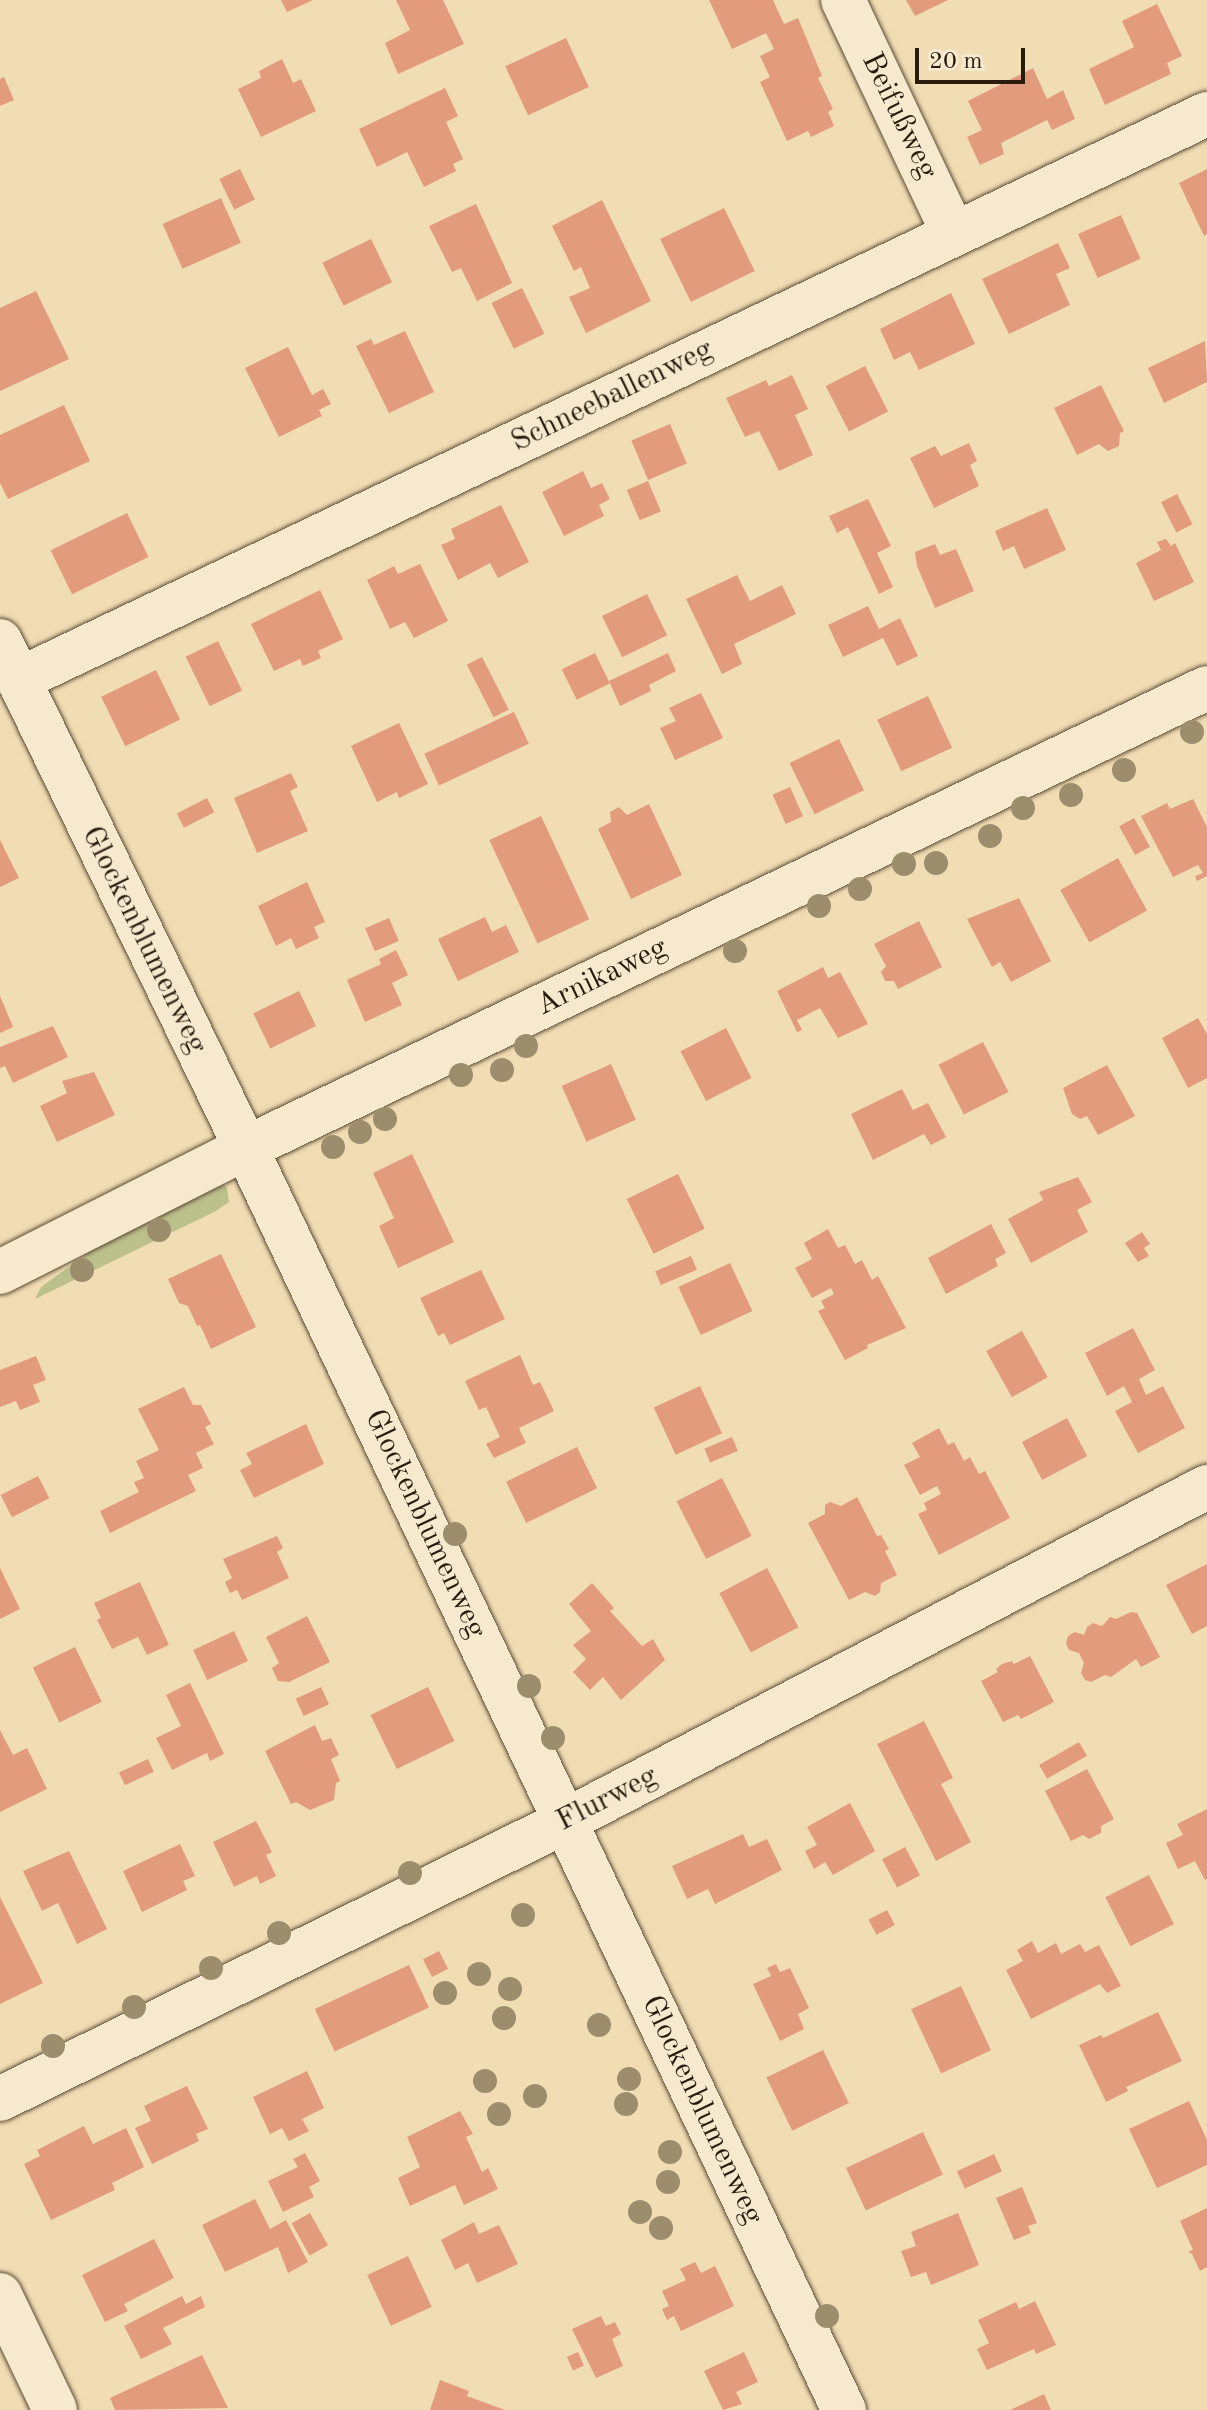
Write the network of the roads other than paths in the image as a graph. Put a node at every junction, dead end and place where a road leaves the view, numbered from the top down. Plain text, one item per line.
1 (843, 0) edge
2 (1207, 114) edge
3 (953, 233) junction
4 (0, 641) edge
5 (18, 680) junction
6 (1207, 688) edge
7 (246, 1148) junction
8 (0, 1272) edge
9 (1207, 1487) edge
10 (565, 1821) junction
11 (0, 2099) edge
12 (0, 2295) edge
13 (55, 2410) edge
14 (844, 2410) edge

1 - 3 street, Beifußweg
2 - 3 street, Schneeballenweg
3 - 5 street, Schneeballenweg
4 - 5 street, Glockenblumenweg
5 - 7 street, Glockenblumenweg
6 - 7 street, Arnikaweg
7 - 8 street, Arnikaweg
7 - 10 street, Glockenblumenweg
9 - 10 street, Flurweg
10 - 11 street, Flurweg
10 - 14 street, Glockenblumenweg
12 - 13 street

